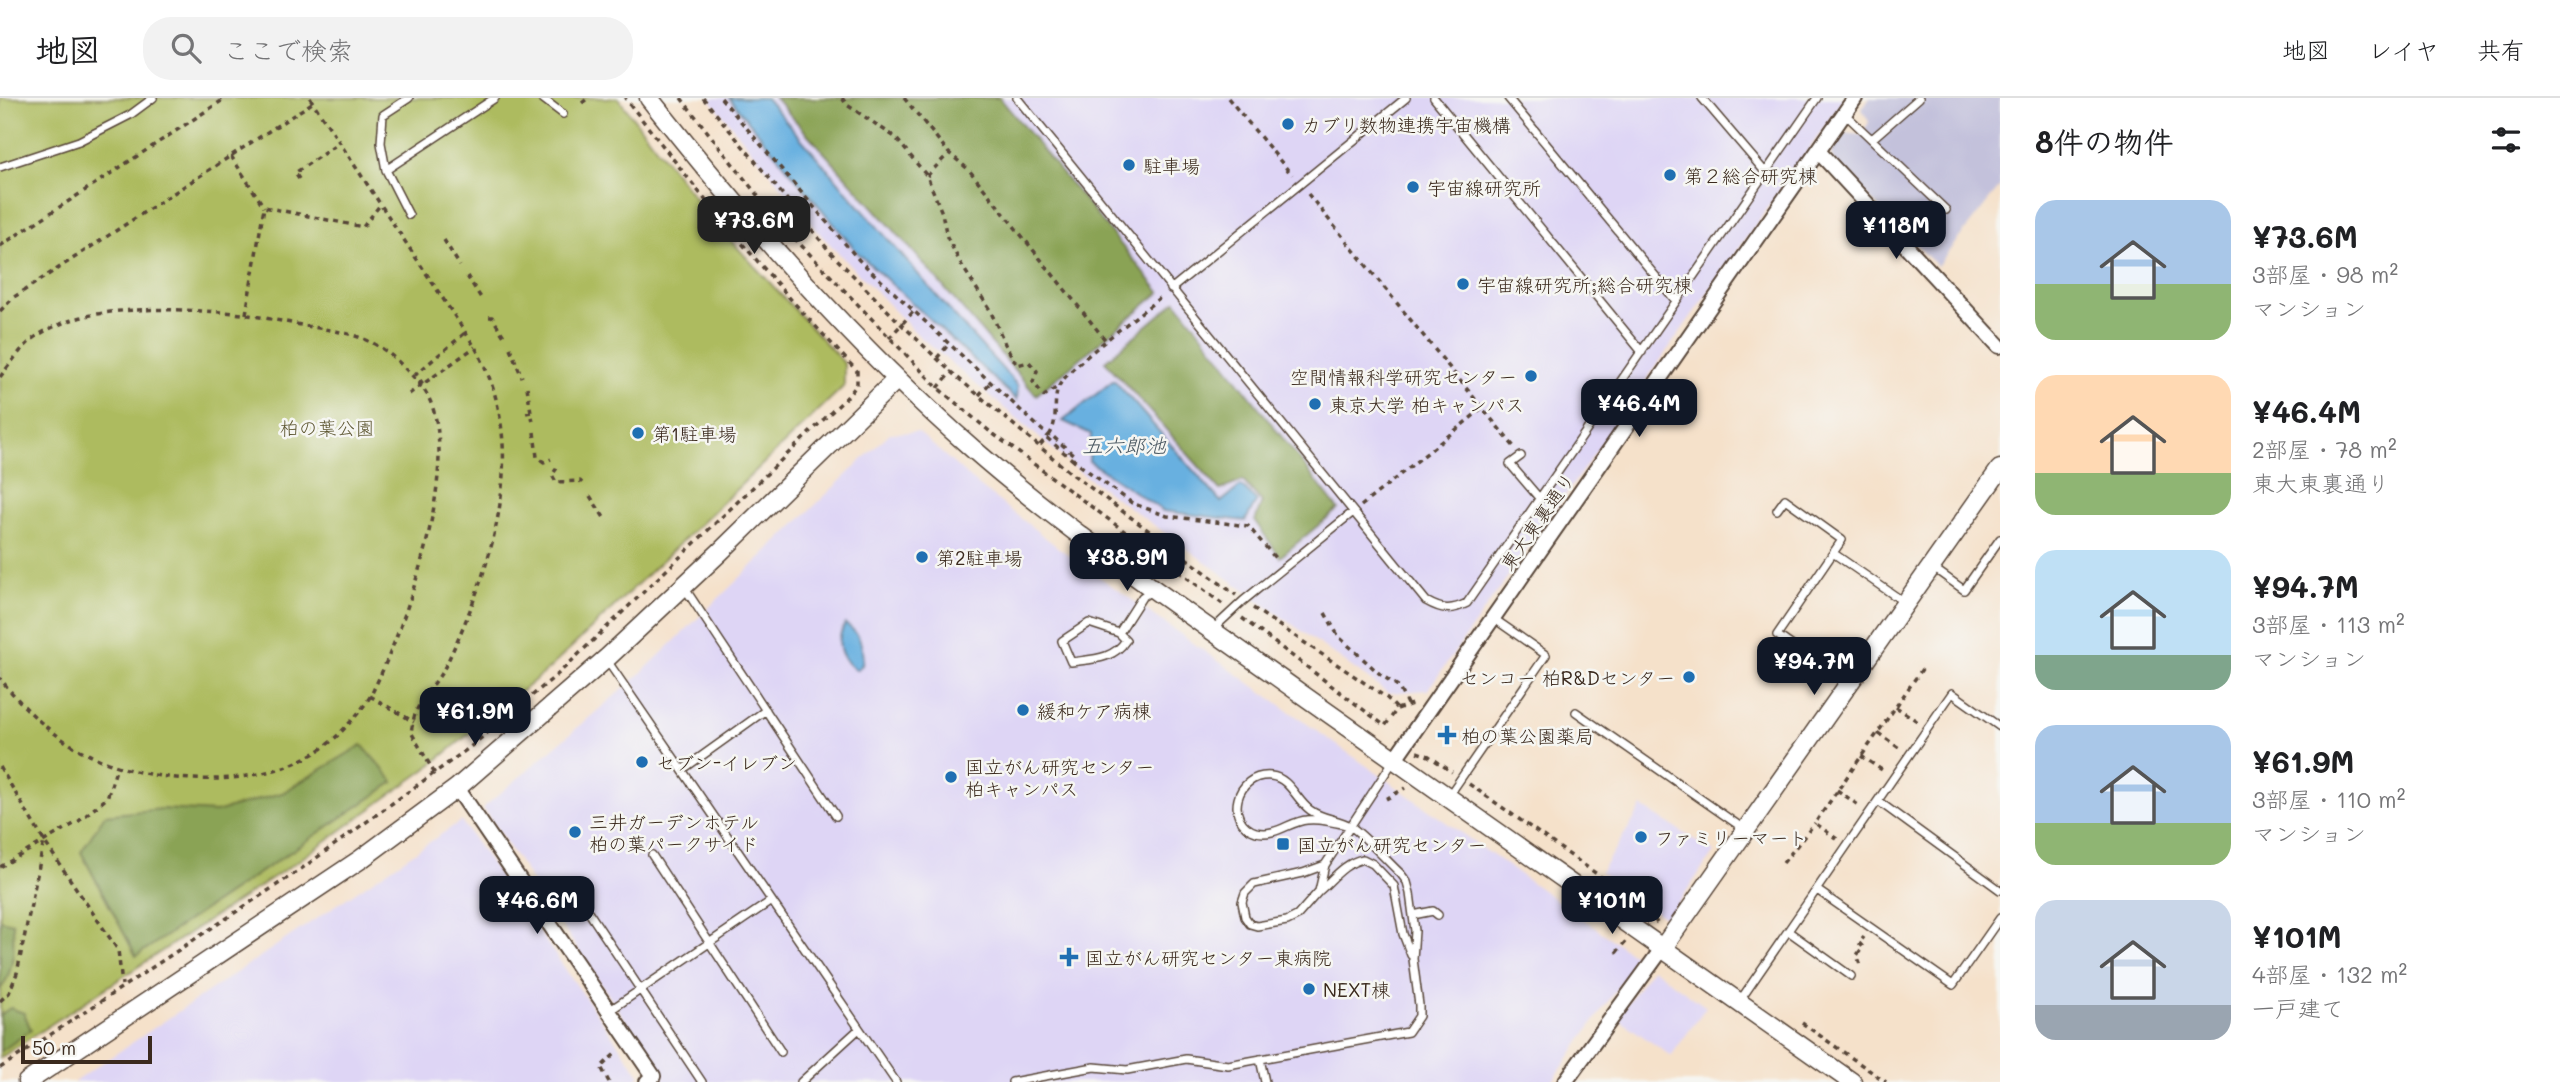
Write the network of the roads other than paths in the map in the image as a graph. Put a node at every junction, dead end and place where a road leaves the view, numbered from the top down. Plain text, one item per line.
1 (153, 98) edge
2 (409, 98) edge
3 (495, 98) edge
4 (542, 98) edge
5 (649, 98) edge
6 (1017, 98) edge
7 (1406, 98) edge
8 (1434, 98) edge
9 (1508, 98) edge
10 (1702, 98) edge
11 (1817, 98) edge
12 (1855, 98) edge
13 (1919, 98) edge
14 (1844, 113) junction
15 (563, 114) dead end
16 (1872, 139) junction
17 (1818, 151) junction
18 (0, 167) edge
19 (386, 170) junction
20 (1766, 173) junction
21 (1946, 210) dead end
22 (410, 215) dead end
23 (1171, 289) junction
24 (1676, 301) junction
25 (1999, 346) edge
26 (1642, 352) junction
27 (897, 379) junction
28 (1521, 456) road end
29 (2000, 469) edge
30 (1540, 499) junction
31 (1777, 510) dead end
32 (1353, 512) junction
33 (2000, 539) edge
34 (1833, 553) junction
35 (1931, 566) junction
36 (684, 586) junction
37 (1155, 589) junction
38 (1905, 603) junction
39 (1493, 618) junction
40 (1212, 630) junction
41 (1119, 633) junction
42 (606, 659) junction
43 (1847, 684) junction
44 (766, 710) junction
45 (1576, 712) dead end
46 (2000, 727) edge
47 (1394, 760) junction
48 (682, 770) junction
49 (457, 788) junction
50 (1448, 797) junction
51 (1878, 801) junction
52 (836, 816) dead end
53 (1350, 826) junction
54 (1744, 830) junction
55 (652, 855) dead end
56 (1325, 865) junction
57 (1817, 890) junction
58 (2000, 890) edge
59 (1319, 891) junction
60 (771, 901) junction
61 (589, 911) dead end
62 (1413, 915) junction
63 (1438, 915) dead end
64 (2000, 918) edge
65 (1788, 931) junction
66 (710, 943) junction
67 (1662, 949) junction
68 (1413, 959) junction
69 (1851, 976) dead end
70 (641, 990) junction
71 (1739, 1002) junction
72 (609, 1011) junction
73 (859, 1029) junction
74 (781, 1052) dead end
75 (1260, 1059) junction
76 (27, 1082) edge
77 (647, 1082) edge
78 (702, 1082) edge
79 (801, 1082) edge
80 (897, 1082) edge
81 (1012, 1082) edge
82 (1265, 1082) edge
83 (1565, 1082) edge
84 (1852, 1082) edge

1 - 18 lane
2 - 19 lane
3 - 19 lane
4 - 15 lane
5 - 27 street
6 - 23 lane
7 - 23 lane
8 - 26 lane
9 - 24 lane
10 - 20 lane
11 - 20 lane
12 - 14 street, 東大東裏通り
13 - 16 lane
14 - 16 lane
14 - 17 street, 東大東裏通り
16 - 21 lane
17 - 25 street
17 - 39 street, 東大東裏通り
19 - 22 lane
20 - 24 lane
23 - 32 lane
24 - 26 lane
26 - 30 lane
27 - 36 street
27 - 37 street
28 - 30 lane
29 - 35 street
30 - 32 lane
31 - 34 lane
32 - 40 lane
33 - 35 lane
34 - 38 lane
34 - 43 lane
35 - 38 street
36 - 42 street
36 - 44 lane
37 - 40 street
37 - 41 lane
38 - 43 street
39 - 47 street, 東大東裏通り
39 - 50 lane
40 - 47 street
41 - 41 lane
42 - 48 lane
42 - 49 street
43 - 54 street
44 - 48 lane
44 - 52 lane
45 - 54 lane
46 - 51 lane
47 - 50 street
47 - 53 lane
48 - 60 lane
49 - 72 street
49 - 76 street
50 - 67 street
51 - 57 lane
51 - 58 lane
53 - 53 lane
53 - 56 lane
53 - 62 lane
54 - 67 street
55 - 66 lane
56 - 59 lane
56 - 59 lane
57 - 64 lane
57 - 65 lane
59 - 68 lane
60 - 66 lane
60 - 73 lane
61 - 70 lane
62 - 63 lane
62 - 68 lane
65 - 69 lane
65 - 71 lane
66 - 70 lane
66 - 74 lane
67 - 71 street
67 - 83 street
68 - 75 lane
70 - 72 lane
70 - 78 lane
71 - 84 street
72 - 77 street
73 - 79 lane
73 - 80 lane
75 - 81 lane
75 - 82 lane

